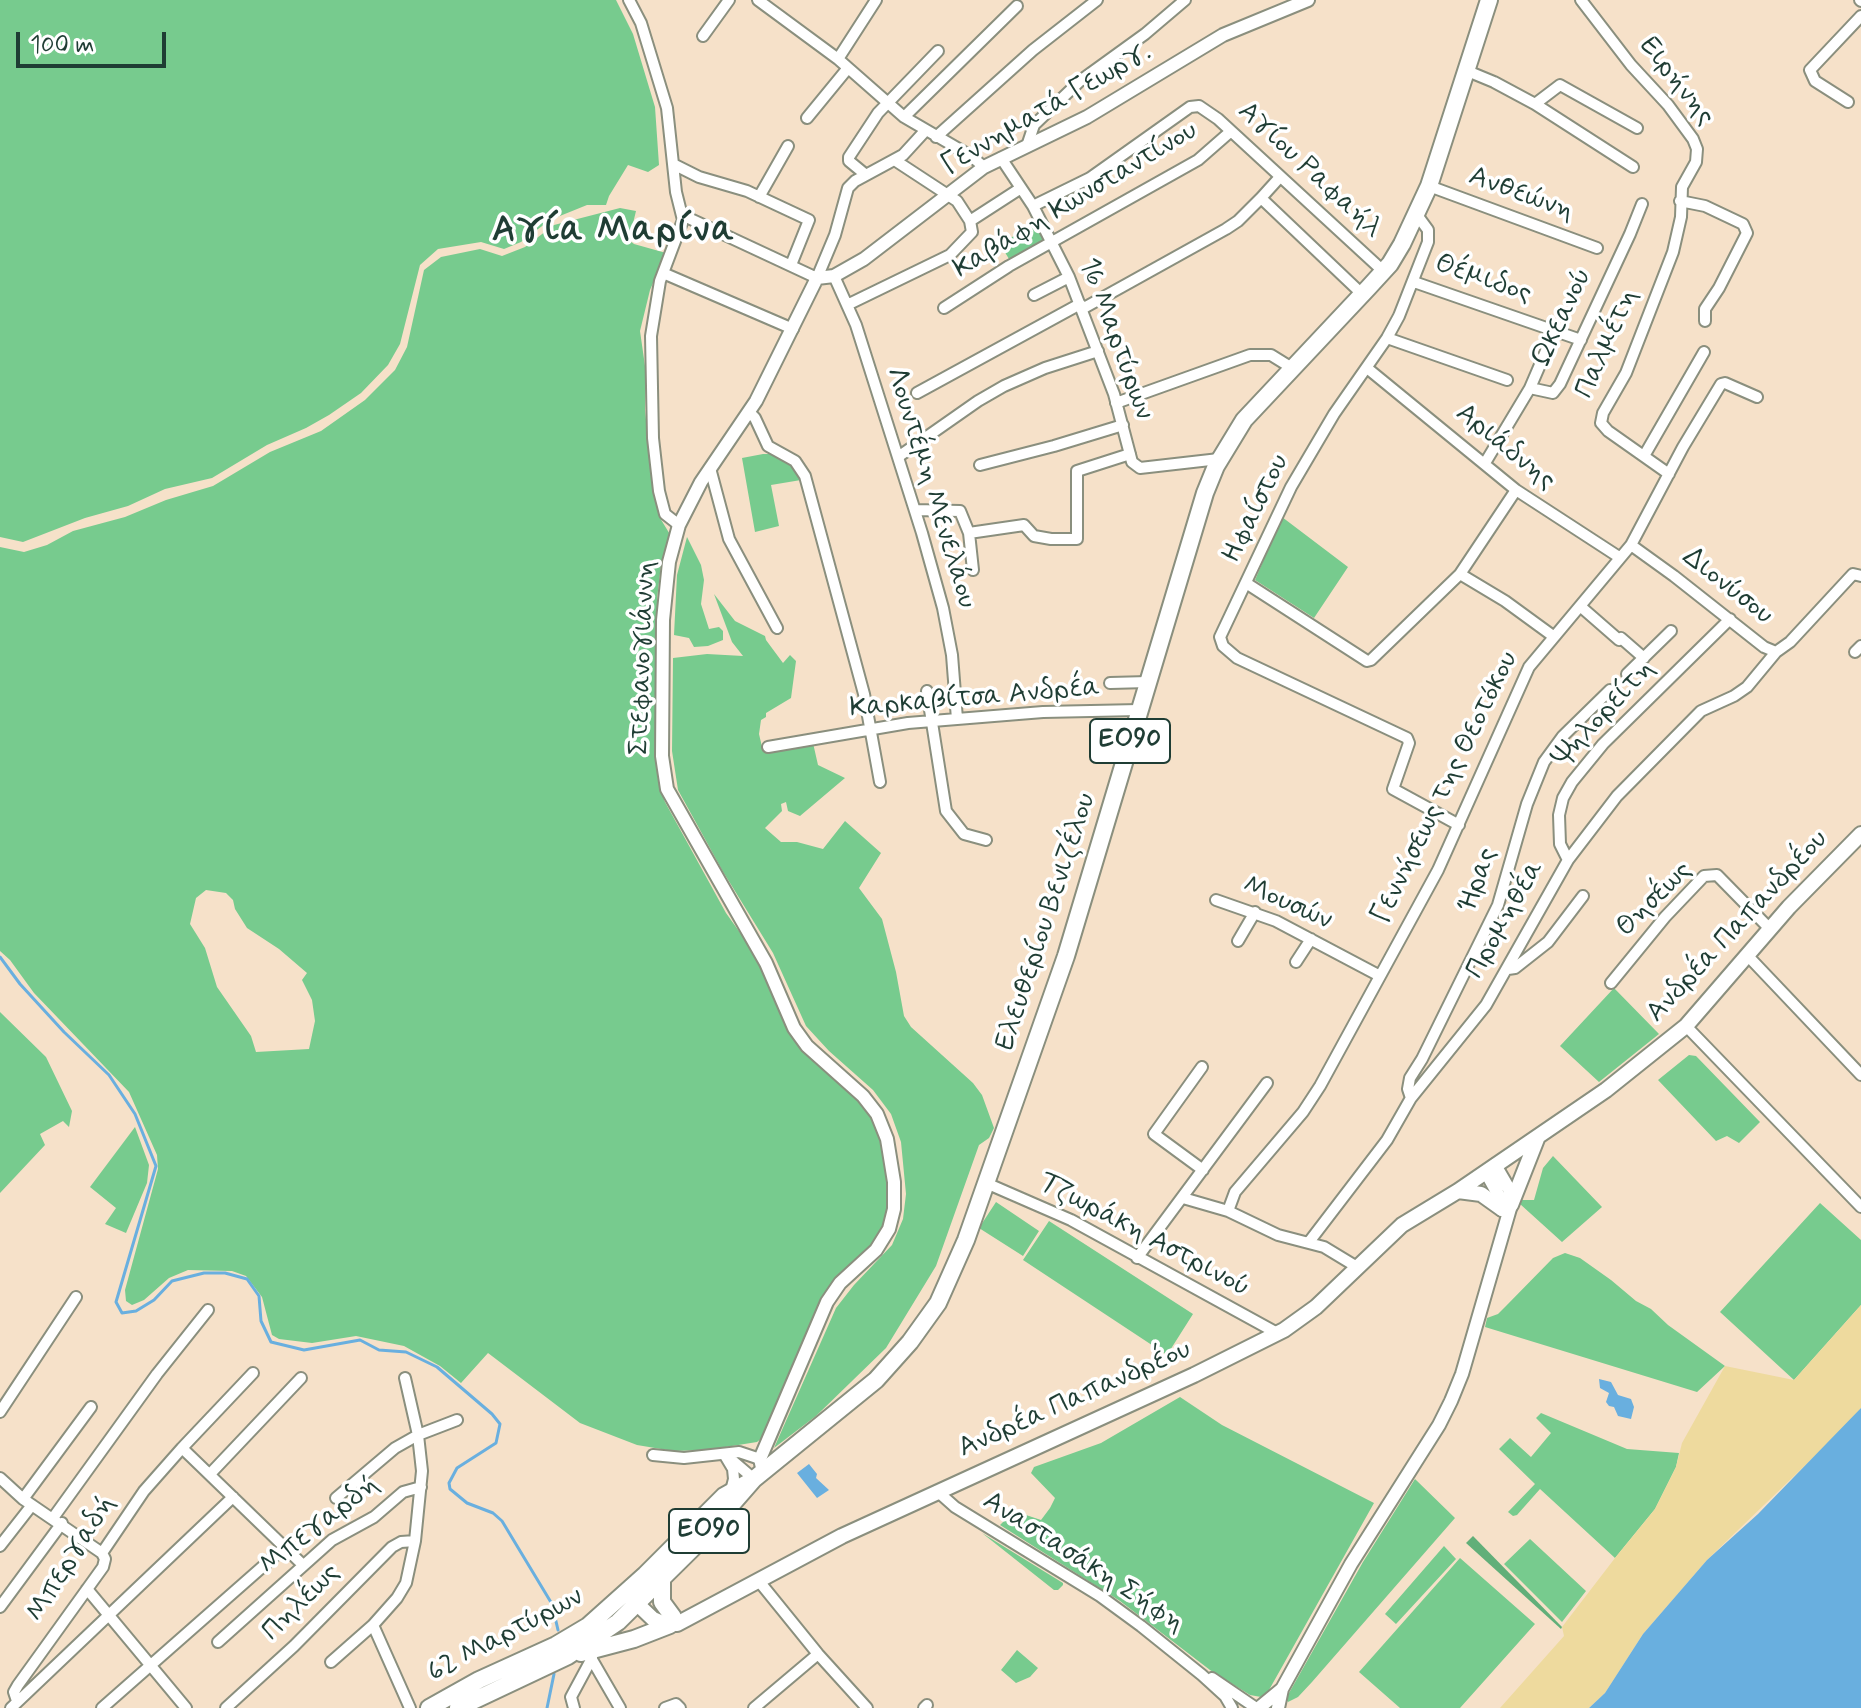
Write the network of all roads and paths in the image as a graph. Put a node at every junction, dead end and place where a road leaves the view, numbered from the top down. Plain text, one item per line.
1 (729, 0) edge
2 (758, 0) edge
3 (876, 0) edge
4 (1097, 0) edge
5 (1185, 0) edge
6 (1308, 0) edge
7 (1489, 0) edge
8 (1581, 0) edge
9 (636, 4) edge
10 (1017, 6) dead end
11 (1861, 16) edge
12 (703, 36) dead end
13 (938, 51) dead end
14 (838, 59) junction
15 (848, 68) junction
16 (1465, 70) junction
17 (1848, 102) dead end
18 (887, 103) junction
19 (1535, 104) junction
20 (904, 117) junction
21 (807, 118) dead end
22 (1637, 128) dead end
23 (925, 131) junction
24 (1230, 132) junction
25 (936, 137) junction
26 (788, 146) dead end
27 (1027, 146) junction
28 (1001, 158) junction
29 (896, 161) junction
30 (673, 164) junction
31 (984, 167) junction
32 (1633, 167) dead end
33 (866, 175) junction
34 (1280, 177) junction
35 (1429, 186) junction
36 (1021, 188) junction
37 (948, 193) junction
38 (759, 197) junction
39 (1261, 198) junction
40 (1680, 202) junction
41 (1642, 204) dead end
42 (1033, 206) junction
43 (682, 215) junction
44 (1417, 215) junction
45 (971, 225) junction
46 (1052, 243) junction
47 (1597, 248) dead end
48 (791, 265) junction
49 (1382, 270) junction
50 (663, 273) junction
51 (834, 276) junction
52 (1069, 277) junction
53 (817, 278) junction
54 (1414, 282) junction
55 (1362, 294) junction
56 (1034, 295) dead end
57 (847, 305) junction
58 (1081, 307) junction
59 (944, 308) dead end
60 (1705, 321) dead end
61 (793, 329) junction
62 (1555, 330) junction
63 (1387, 338) junction
64 (1581, 340) junction
65 (1098, 351) junction
66 (1704, 352) dead end
67 (1292, 368) junction
68 (1367, 368) junction
69 (1507, 380) dead end
70 (1530, 388) junction
71 (917, 393) dead end
72 (1757, 397) dead end
73 (1116, 403) junction
74 (749, 412) junction
75 (1123, 425) junction
76 (1130, 454) junction
77 (1644, 456) junction
78 (898, 457) junction
79 (1219, 459) junction
80 (1485, 463) junction
81 (980, 465) dead end
82 (710, 468) junction
83 (1669, 474) junction
84 (1516, 490) junction
85 (915, 510) junction
86 (679, 525) junction
87 (969, 533) junction
88 (1631, 545) junction
89 (1619, 557) junction
90 (973, 570) dead end
91 (1460, 574) junction
92 (1861, 576) edge
93 (1246, 583) junction
94 (1580, 606) junction
95 (1730, 619) junction
96 (777, 628) dead end
97 (1671, 631) dead end
98 (1553, 636) junction
99 (1776, 652) junction
100 (1644, 658) junction
101 (1627, 674) dead end
102 (1148, 682) junction
103 (1110, 683) dead end
104 (1610, 690) dead end
105 (927, 691) dead end
106 (1139, 710) junction
107 (957, 719) junction
108 (930, 721) junction
109 (871, 728) junction
110 (768, 747) dead end
111 (880, 782) dead end
112 (1459, 825) junction
113 (1861, 834) edge
114 (986, 840) dead end
115 (1568, 860) junction
116 (1583, 896) dead end
117 (1216, 900) dead end
118 (1255, 912) junction
119 (1770, 929) junction
120 (1311, 939) junction
121 (1238, 941) dead end
122 (1747, 955) junction
123 (1296, 962) dead end
124 (1508, 969) junction
125 (1380, 976) junction
126 (1611, 983) dead end
127 (1686, 1026) junction
128 (1202, 1067) dead end
129 (1861, 1075) edge
130 (1267, 1083) dead end
131 (1411, 1098) junction
132 (1538, 1137) junction
133 (1490, 1168) junction
134 (1203, 1170) junction
135 (986, 1183) junction
136 (1458, 1191) junction
137 (1183, 1198) junction
138 (1506, 1207) junction
139 (1861, 1207) edge
140 (1228, 1211) junction
141 (1309, 1242) junction
142 (1137, 1258) junction
143 (1357, 1267) junction
144 (76, 1297) dead end
145 (208, 1310) dead end
146 (1277, 1333) junction
147 (253, 1373) dead end
148 (301, 1378) dead end
149 (405, 1378) dead end
150 (91, 1407) dead end
151 (0, 1412) edge
152 (457, 1420) dead end
153 (418, 1435) junction
154 (182, 1448) junction
155 (724, 1454) junction
156 (653, 1455) dead end
157 (759, 1470) junction
158 (210, 1474) junction
159 (0, 1478) edge
160 (421, 1487) junction
161 (731, 1491) junction
162 (937, 1491) junction
163 (233, 1497) junction
164 (336, 1498) dead end
165 (27, 1502) junction
166 (57, 1521) junction
167 (415, 1541) junction
168 (0, 1546) edge
169 (285, 1547) junction
170 (102, 1553) junction
171 (303, 1565) junction
172 (662, 1580) junction
173 (758, 1580) junction
174 (87, 1589) junction
175 (636, 1594) junction
176 (0, 1607) edge
177 (108, 1615) junction
178 (677, 1620) junction
179 (373, 1625) junction
180 (218, 1642) dead end
181 (818, 1654) junction
182 (590, 1655) junction
183 (568, 1656) junction
184 (331, 1662) dead end
185 (150, 1666) junction
186 (1202, 1675) junction
187 (1282, 1689) junction
188 (14, 1704) edge
189 (102, 1708) edge
190 (186, 1708) edge
191 (226, 1708) edge
192 (410, 1708) edge
193 (429, 1708) edge
194 (458, 1708) edge
195 (574, 1708) edge
196 (620, 1708) edge
197 (754, 1708) edge
198 (867, 1708) edge
199 (1232, 1708) edge
200 (1258, 1708) edge
201 (1278, 1708) edge

1 - 12 street
2 - 14 street
3 - 14 street
4 - 25 street
5 - 27 street
6 - 27 street, Γεννηματά Γεωργ.
7 - 16 main road, Ελευθερίου Βενιζέλου / ΕΟ90
8 - 40 street, Ειρήνης
9 - 30 street, Στεφανογιάννη
10 - 20 street
11 - 17 street
13 - 18 street
14 - 15 street
15 - 18 street
15 - 21 street
16 - 19 street
16 - 35 main road, Ελευθερίου Βενιζέλου / ΕΟ90
18 - 20 street
18 - 33 street
19 - 22 street
19 - 32 street
20 - 23 street
23 - 25 street
23 - 29 street
24 - 34 street, Αγίου Ραφαήλ
24 - 42 street, Αγίου Ραφαήλ
24 - 46 street, Καβάφη Κωνσταντίνου
25 - 31 street
26 - 38 street
27 - 28 street, Γεννηματά Γεωργ.
28 - 31 street, Γεννηματά Γεωργ.
28 - 36 street, 16 Μαρτύρων
29 - 33 street
29 - 37 street
30 - 38 street
30 - 43 street, Στεφανογιάννη
31 - 37 street, Γεννηματά Γεωργ.
33 - 53 street
34 - 39 street
34 - 49 street, Αγίου Ραφαήλ
35 - 44 main road, Ελευθερίου Βενιζέλου / ΕΟ90
35 - 47 street, Ανθεώνη
36 - 42 street, 16 Μαρτύρων
36 - 45 street
37 - 45 street
37 - 51 street, Γεννηματά Γεωργ.
38 - 48 street
39 - 55 street
39 - 58 street
40 - 60 street
40 - 77 street, Παλμέτη
41 - 64 street, Ωκεανού
42 - 46 street, 16 Μαρτύρων
43 - 48 street
43 - 50 street, Στεφανογιάννη
44 - 49 main road, Ελευθερίου Βενιζέλου / ΕΟ90
44 - 54 street, Ηφαίστου
45 - 57 street
46 - 52 street, 16 Μαρτύρων
46 - 59 street, Καβάφη Κωνσταντίνου
48 - 53 street
49 - 55 main road, Ελευθερίου Βενιζέλου / ΕΟ90
50 - 61 street
50 - 86 street, Στεφανογιάννη
51 - 53 street, Γεννηματά Γεωργ.
51 - 57 street, Λουντέμη Μενελάου
52 - 56 street
52 - 58 street, 16 Μαρτύρων
53 - 61 street
54 - 62 street, Θέμιδος
54 - 63 street, Ηφαίστου
55 - 67 main road, Ελευθερίου Βενιζέλου / ΕΟ90
57 - 78 street, Λουντέμη Μενελάου
58 - 65 street, 16 Μαρτύρων
58 - 71 street
61 - 74 street
62 - 64 street, Θέμιδος
62 - 70 street
63 - 68 street, Ηφαίστου
63 - 69 street
64 - 70 street, Ωκεανού
65 - 73 street, 16 Μαρτύρων
65 - 78 street
66 - 77 street
67 - 73 street
67 - 79 main road, Ελευθερίου Βενιζέλου / ΕΟ90
68 - 80 street, Αριάδνης
68 - 93 street, Ηφαίστου
70 - 80 street, Ωκεανού
72 - 83 street, Γεννήσεως της Θεοτόκου
73 - 75 street, 16 Μαρτύρων
74 - 82 street
74 - 109 street
75 - 76 street, 16 Μαρτύρων
75 - 81 street
76 - 79 street, 16 Μαρτύρων
76 - 87 street
77 - 83 street, Παλμέτη
78 - 85 street, Λουντέμη Μενελάου
79 - 102 main road, Ελευθερίου Βενιζέλου / ΕΟ90
80 - 84 street, Αριάδνης
82 - 86 street
82 - 96 street
83 - 88 street, Γεννήσεως της Θεοτόκου
84 - 89 street, Αριάδνης
84 - 91 street, Ηφαίστου
85 - 87 street
85 - 107 street, Λουντέμη Μενελάου
86 - 157 street, Στεφανογιάννη
87 - 90 street
88 - 89 street, Γεννήσεως της Θεοτόκου
88 - 95 street, Διονύσου
89 - 94 street, Γεννήσεως της Θεοτόκου
91 - 93 street, Ηφαίστου
91 - 98 street
92 - 99 street, Διονύσου
93 - 112 street
94 - 98 street, Γεννήσεως της Θεοτόκου
94 - 100 street
95 - 99 street, Διονύσου
95 - 115 street, Ψηλορείτη
97 - 100 street
98 - 112 street, Γεννήσεως της Θεοτόκου
99 - 115 street, Προμηθέα
100 - 101 street
102 - 103 street
102 - 106 main road, Ελευθερίου Βενιζέλου / ΕΟ90
104 - 131 street, Ήρας
105 - 108 street
106 - 107 street, Καρκαβίτσα Ανδρέα
106 - 135 main road, Ελευθερίου Βενιζέλου / ΕΟ90
107 - 108 street, Καρκαβίτσα Ανδρέα
108 - 109 street, Καρκαβίτσα Ανδρέα
108 - 114 street
109 - 110 street, Καρκαβίτσα Ανδρέα
109 - 111 street
112 - 125 street, Γεννήσεως της Θεοτόκου
113 - 119 main road, Ανδρέα Παπανδρέου
115 - 124 street, Προμηθέα
116 - 124 street
117 - 118 street, Μουσών
118 - 120 street, Μουσών
118 - 121 street
119 - 122 main road, Ανδρέα Παπανδρέου
119 - 126 street, Θησέως
120 - 123 street
120 - 125 street, Μουσών
122 - 127 main road, Ανδρέα Παπανδρέου
122 - 129 street
124 - 131 street, Προμηθέα
125 - 140 street, Γεννήσεως της Θεοτόκου
127 - 132 main road, Ανδρέα Παπανδρέου
127 - 139 street
128 - 134 street
130 - 134 street
131 - 141 street, Προμηθέα
132 - 133 main road, Ανδρέα Παπανδρέου
132 - 138 main road
133 - 136 main road, Ανδρέα Παπανδρέου
133 - 138 street
134 - 137 street
135 - 142 street, Τζωράκη Αστρινού
135 - 157 main road, Ελευθερίου Βενιζέλου / ΕΟ90
136 - 138 main road
136 - 143 main road, Ανδρέα Παπανδρέου
137 - 140 street
137 - 142 street
138 - 187 street
140 - 141 street
141 - 143 street
142 - 146 street, Τζωράκη Αστρινού
143 - 146 main road, Ανδρέα Παπανδρέου
144 - 151 street
145 - 166 street
146 - 162 main road, Ανδρέα Παπανδρέου
147 - 154 street, Μπεργαδή
148 - 158 street
149 - 153 street
150 - 165 street
152 - 153 street
153 - 160 street
153 - 164 street
154 - 158 street
154 - 170 street, Μπεργαδή
155 - 156 street
155 - 157 street
155 - 157 street
155 - 161 street
157 - 161 main road, 62 Μαρτύρων / ΕΟ90
157 - 172 main road, 62 Μαρτύρων / ΕΟ90
158 - 163 street
159 - 165 street
160 - 167 street
160 - 171 street, Μπεγαρδή
161 - 175 main road, 62 Μαρτύρων / ΕΟ90
162 - 173 main road, Ανδρέα Παπανδρέου
162 - 186 street, Αναστασάκη Σήφη
163 - 169 street
163 - 177 street
165 - 166 street
165 - 168 street
166 - 170 street
166 - 176 street
167 - 179 street
167 - 191 street, Πηλέως
169 - 171 street
169 - 185 street
170 - 174 street, Μπεργαδή
171 - 180 street, Μπεγαρδή
172 - 175 main road, 62 Μαρτύρων / ΕΟ90
172 - 178 main road
173 - 178 main road, Ανδρέα Παπανδρέου
173 - 181 street
174 - 177 street
174 - 188 street, Μπεργαδή
175 - 178 main road
175 - 183 main road, 62 Μαρτύρων / ΕΟ90
175 - 193 main road, 62 Μαρτύρων / ΕΟ90
177 - 185 street
177 - 188 street
178 - 182 main road
179 - 184 street
179 - 192 street
181 - 197 street
181 - 198 street
182 - 183 main road
182 - 195 street
182 - 196 street
183 - 194 main road, 62 Μαρτύρων / ΕΟ90
185 - 189 street
185 - 190 street
186 - 199 street
186 - 200 street
187 - 200 street
187 - 201 street

